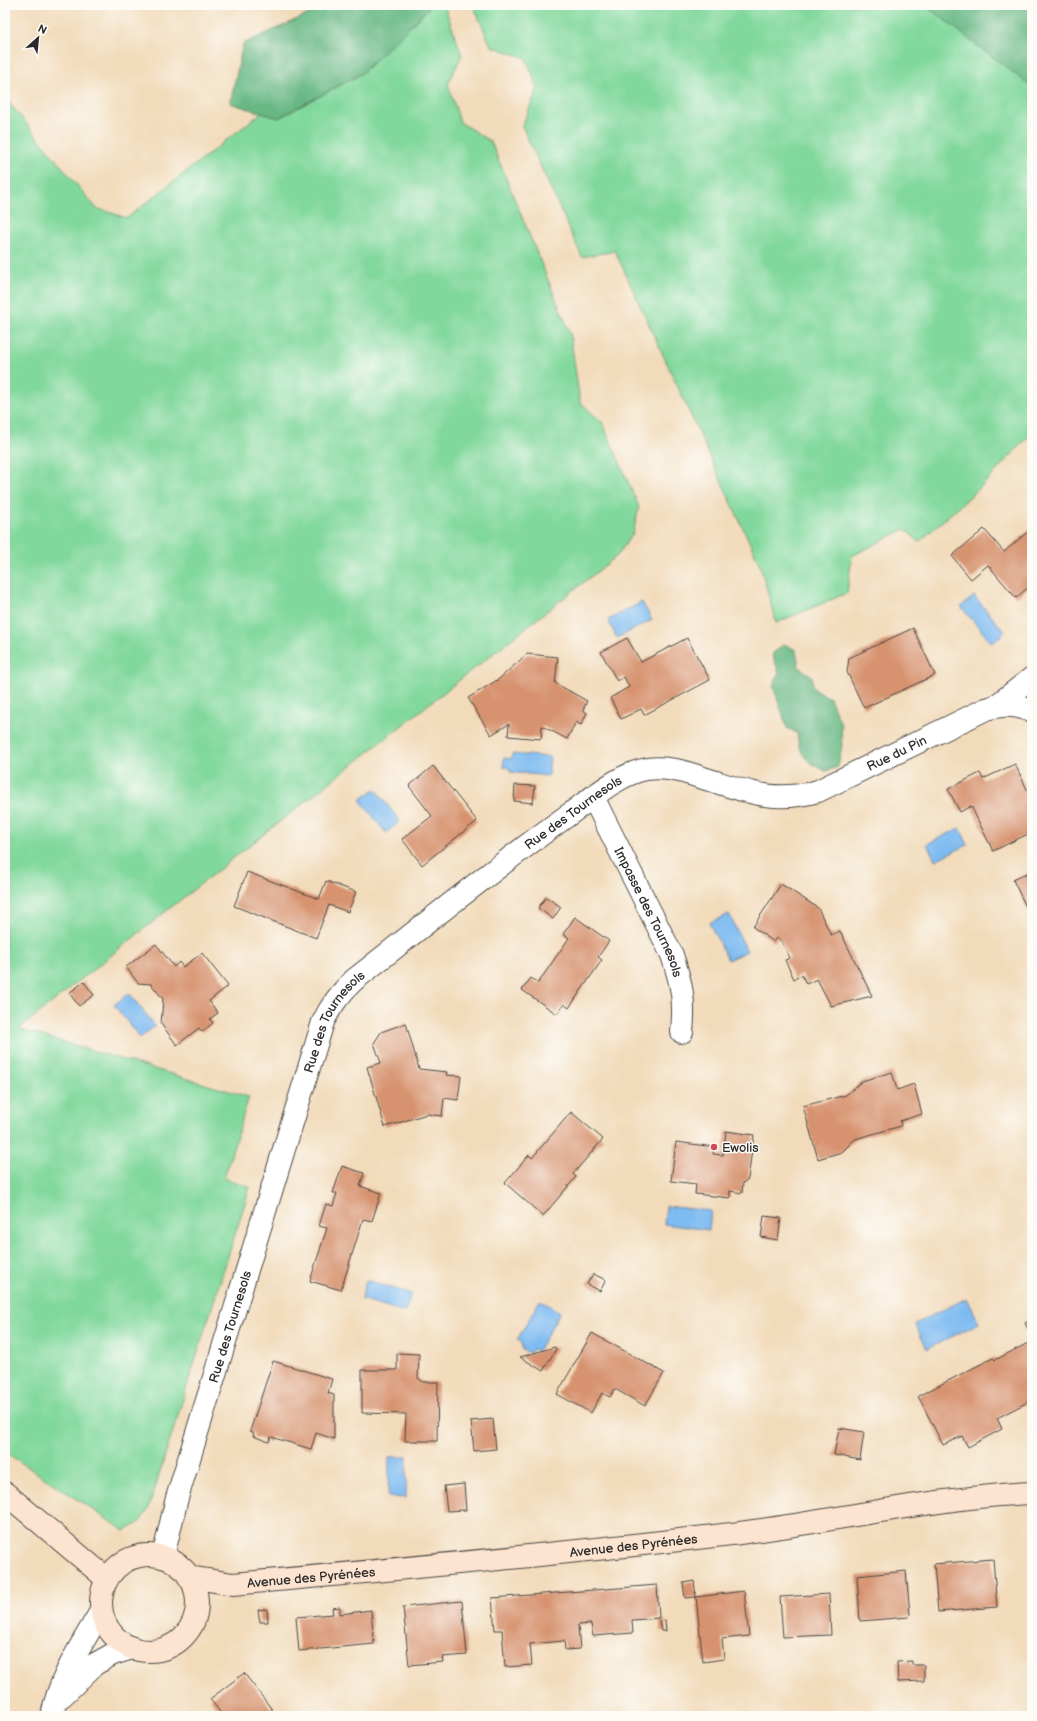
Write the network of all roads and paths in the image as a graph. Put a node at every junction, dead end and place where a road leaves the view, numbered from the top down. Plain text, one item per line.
1 (1032, 678) edge
2 (996, 706) junction
3 (1032, 711) edge
4 (796, 796) joint
5 (593, 797) junction
6 (682, 1032) dead end
7 (5, 1493) edge
8 (1032, 1493) edge
9 (163, 1557) junction
10 (189, 1577) junction
11 (107, 1579) junction
12 (233, 1584) junction
13 (101, 1611) junction
14 (196, 1611) junction
15 (132, 1648) junction
16 (53, 1713) edge

1 - 2 street, Rue du Pin
2 - 3 street, Rue du Pin
2 - 4 street, Rue du Pin
4 - 5 street, Rue des Tournesols
5 - 6 street, Impasse des Tournesols
5 - 9 street, Rue des Tournesols
7 - 11 street
8 - 12 street, Avenue des Pyrénées
9 - 10 street
9 - 11 street
10 - 12 street, Avenue des Pyrénées
10 - 14 street
11 - 13 street
12 - 14 street, Avenue des Pyrénées
13 - 15 street
13 - 16 street
14 - 15 street
15 - 16 street

